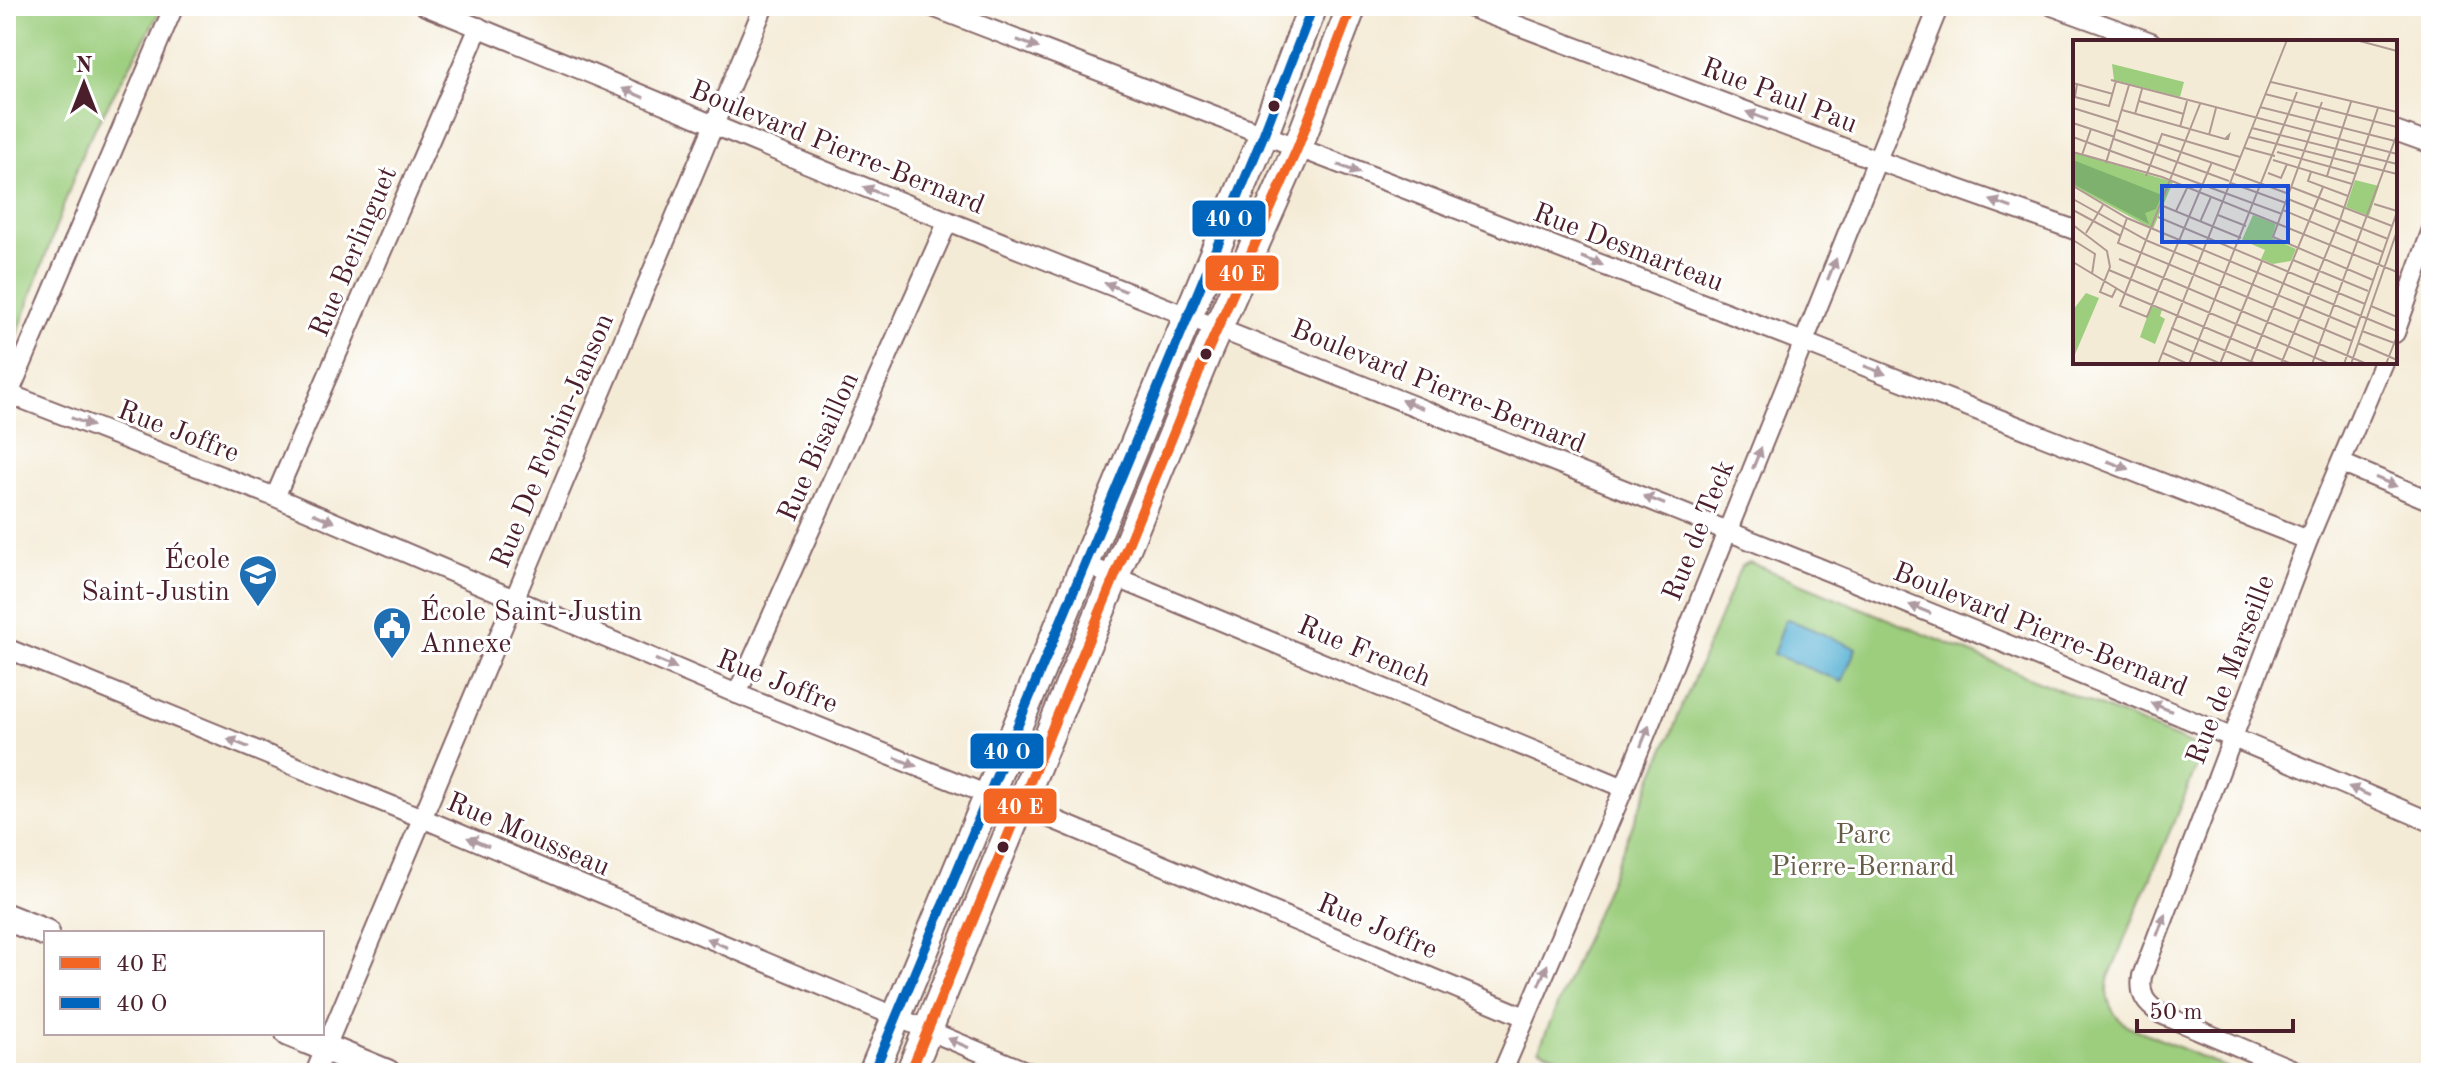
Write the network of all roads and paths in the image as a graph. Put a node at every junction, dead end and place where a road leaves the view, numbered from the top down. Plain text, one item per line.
1 (174, 6) edge
2 (425, 6) edge
3 (764, 6) edge
4 (930, 6) edge
5 (1313, 6) edge
6 (1352, 6) edge
7 (1466, 6) edge
8 (1939, 6) edge
9 (2052, 6) edge
10 (479, 27) junction
11 (2146, 40) edge
12 (713, 126) junction
13 (2397, 132) edge
14 (1263, 136) junction
15 (2431, 144) edge
16 (1297, 149) junction
17 (1876, 160) junction
18 (948, 221) junction
19 (2073, 229) edge
20 (2431, 232) edge
21 (2427, 260) edge
22 (1188, 316) junction
23 (1218, 328) junction
24 (2397, 328) edge
25 (1803, 342) junction
26 (2382, 364) edge
27 (8, 398) edge
28 (2341, 463) junction
29 (275, 497) junction
30 (2431, 501) edge
31 (1728, 530) junction
32 (2308, 540) junction
33 (1084, 564) junction
34 (1114, 577) junction
35 (515, 599) junction
36 (6, 648) edge
37 (737, 694) junction
38 (2233, 737) junction
39 (1624, 788) junction
40 (988, 795) junction
41 (1019, 805) junction
42 (422, 818) junction
43 (2431, 822) edge
44 (6, 917) edge
45 (44, 932) edge
46 (1525, 1017) junction
47 (896, 1019) junction
48 (927, 1031) junction
49 (294, 1035) edge
50 (326, 1048) junction
51 (315, 1073) edge
52 (387, 1073) edge
53 (873, 1073) edge
54 (910, 1073) edge
55 (1030, 1073) edge
56 (1502, 1073) edge
57 (2301, 1073) edge

1 - 27 street
2 - 10 street, Boulevard Pierre-Bernard
3 - 12 street, Rue De Forbin-Janson
4 -> 14 street, Rue Desmarteau
5 - 14 main road
6 - 16 main road
17 -> 7 street, Rue Paul Pau
8 - 17 street, Rue de Teck
9 - 11 street
12 -> 10 street, Boulevard Pierre-Bernard
10 - 29 street, Rue Berlinguet
18 -> 12 street, Boulevard Pierre-Bernard
12 - 35 street, Rue De Forbin-Janson
13 - 15 street
14 - 16 street, Rue Desmarteau
14 - 22 main road
16 - 23 main road
16 -> 25 street, Rue Desmarteau
19 -> 17 street, Rue Paul Pau
25 -> 17 street, Rue de Teck
22 -> 18 street, Boulevard Pierre-Bernard
18 - 37 street, Rue Bisaillon
20 - 21 street
21 - 24 street
22 - 23 street, Boulevard Pierre-Bernard
22 - 33 main road
31 -> 23 street, Boulevard Pierre-Bernard
23 - 34 main road
31 -> 25 street, Rue de Teck
25 -> 32 street, Rue Desmarteau
26 - 28 street, Rue de Marseille
27 -> 29 street, Rue Joffre
28 -> 30 street
28 - 32 street, Rue de Marseille
29 -> 35 street, Rue Joffre
38 -> 31 street, Boulevard Pierre-Bernard
39 -> 31 street, Rue de Teck
32 - 38 street, Rue de Marseille
33 - 34 street, Rue French
33 - 40 main road
34 - 39 street, Rue French
34 - 41 main road
35 -> 37 street, Rue Joffre
35 - 42 street, Rue De Forbin-Janson
42 -> 36 street, Rue Mousseau
37 -> 40 street, Rue Joffre
43 -> 38 street, Boulevard Pierre-Bernard
57 -> 38 street, Rue de Marseille
46 -> 39 street, Rue de Teck
40 - 41 street, Rue Joffre
40 - 47 main road
41 - 46 street, Rue Joffre
41 - 48 main road
47 -> 42 street, Rue Mousseau
42 - 50 street, Rue De Forbin-Janson
44 - 45 street
46 - 56 street, Rue de Teck
47 - 48 street, Rue Mousseau
47 - 53 main road
48 - 54 main road
55 -> 48 street, Rue Mousseau
49 - 50 street
50 - 51 street, Rue De Forbin-Janson
50 - 52 street

